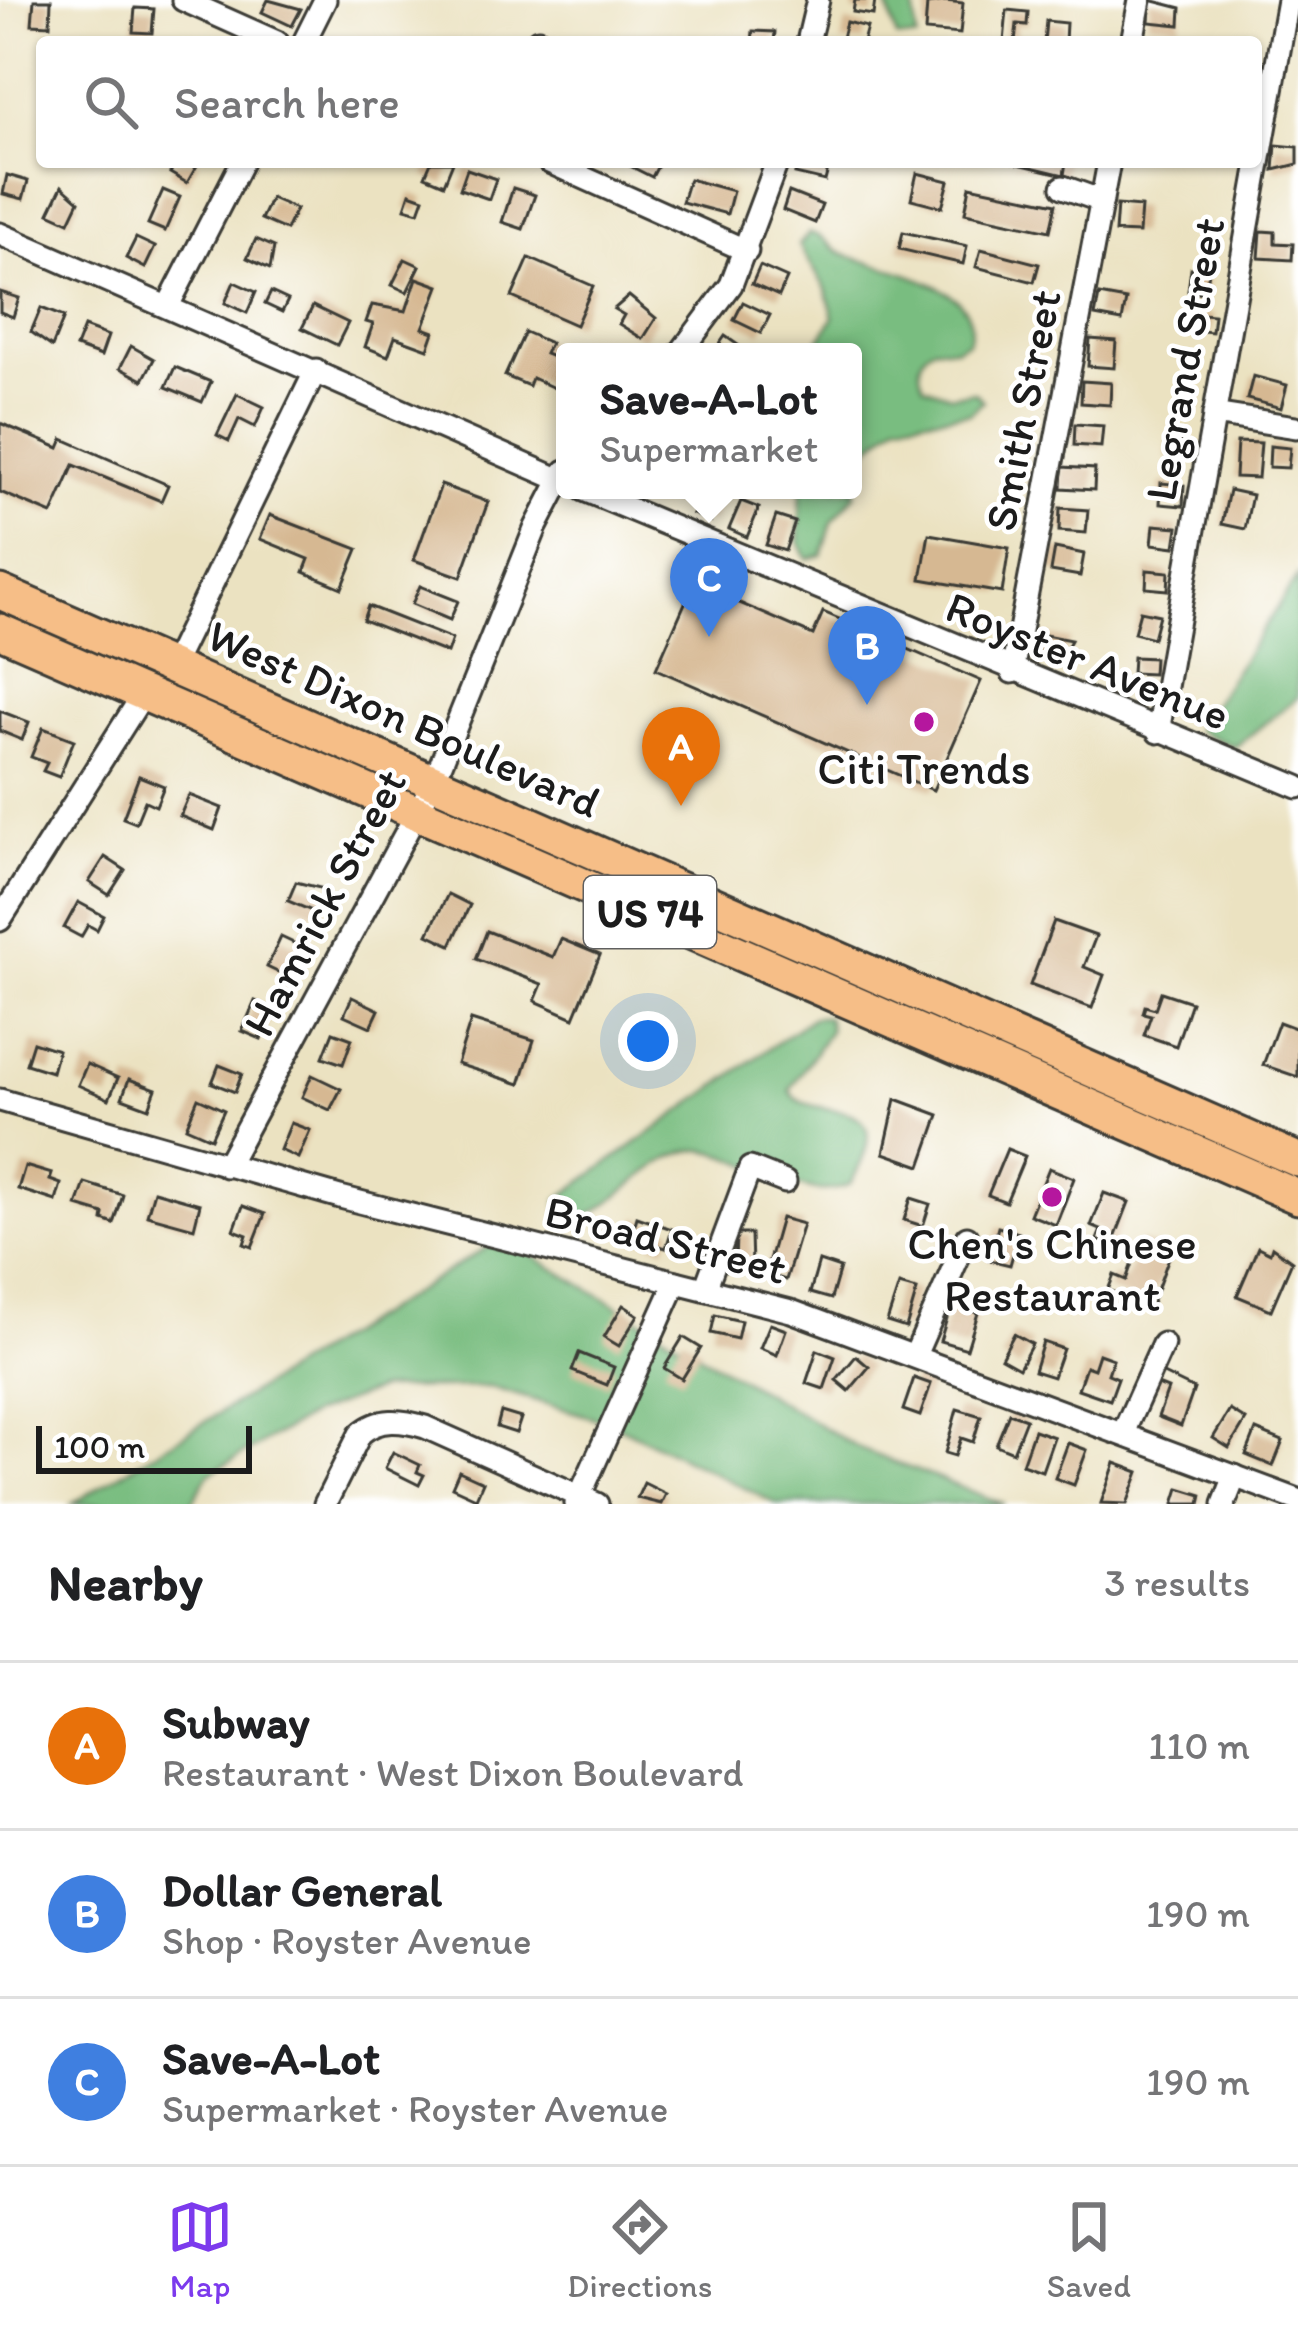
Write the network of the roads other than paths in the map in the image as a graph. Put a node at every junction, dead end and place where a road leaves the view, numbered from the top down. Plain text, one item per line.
1 (183, 0) edge
2 (325, 0) edge
3 (818, 0) edge
4 (1140, 0) edge
5 (1288, 0) edge
6 (264, 36) edge
7 (307, 36) edge
8 (809, 36) edge
9 (1133, 36) edge
10 (1262, 145) edge
11 (239, 168) edge
12 (562, 168) edge
13 (775, 168) edge
14 (1108, 168) edge
15 (1258, 168) edge
16 (1063, 187) dead end
17 (1102, 201) junction
18 (0, 234) edge
19 (747, 251) junction
20 (169, 304) junction
21 (688, 343) edge
22 (316, 370) junction
23 (1214, 414) junction
24 (1296, 427) edge
25 (556, 475) edge
26 (556, 494) edge
27 (605, 499) edge
28 (0, 592) edge
29 (0, 631) edge
30 (172, 666) junction
31 (1012, 672) junction
32 (144, 693) junction
33 (1158, 732) junction
34 (434, 781) junction
35 (1298, 788) edge
36 (416, 814) junction
37 (0, 920) edge
38 (0, 1100) edge
39 (1298, 1160) edge
40 (226, 1166) junction
41 (785, 1182) dead end
42 (1298, 1197) edge
43 (967, 1237) dead end
44 (676, 1282) junction
45 (705, 1289) junction
46 (1163, 1344) dead end
47 (916, 1353) junction
48 (1123, 1433) junction
49 (1235, 1476) junction
50 (1298, 1500) edge
51 (584, 1501) edge
52 (325, 1504) edge
53 (1224, 1504) edge

1 - 6 street
2 - 7 street
3 - 8 street
4 - 9 street
5 - 10 street, Legrand Street
11 - 20 street
12 - 19 street
13 - 19 street
14 - 17 street, Smith Street
15 - 23 street, Legrand Street
16 - 17 street
17 - 31 street, Smith Street
18 - 20 street
19 - 21 street
20 - 22 street
22 - 25 street
22 - 30 street
23 - 24 street
23 - 33 street, Legrand Street
26 - 34 street, Hamrick Street
27 - 31 street, Royster Avenue
28 - 30 highway, West Dixon Boulevard / US 74
29 - 32 highway, West Dixon Boulevard / US 74
30 - 34 highway, West Dixon Boulevard / US 74
31 - 33 street, Royster Avenue
32 - 36 highway, West Dixon Boulevard / US 74
32 - 37 street
33 - 35 street, Royster Avenue
34 - 36 street, Hamrick Street
34 - 39 highway, West Dixon Boulevard / US 74
36 - 40 street, Hamrick Street
36 - 42 highway, West Dixon Boulevard / US 74
38 - 40 street, Broad Street
40 - 44 street, Broad Street
41 - 45 street
43 - 47 street
44 - 45 street, Broad Street
44 - 51 street
45 - 47 street, Broad Street
46 - 48 street
47 - 48 street, Broad Street
48 - 49 street, Broad Street
49 - 50 street, Broad Street
49 - 53 street
51 - 52 street

